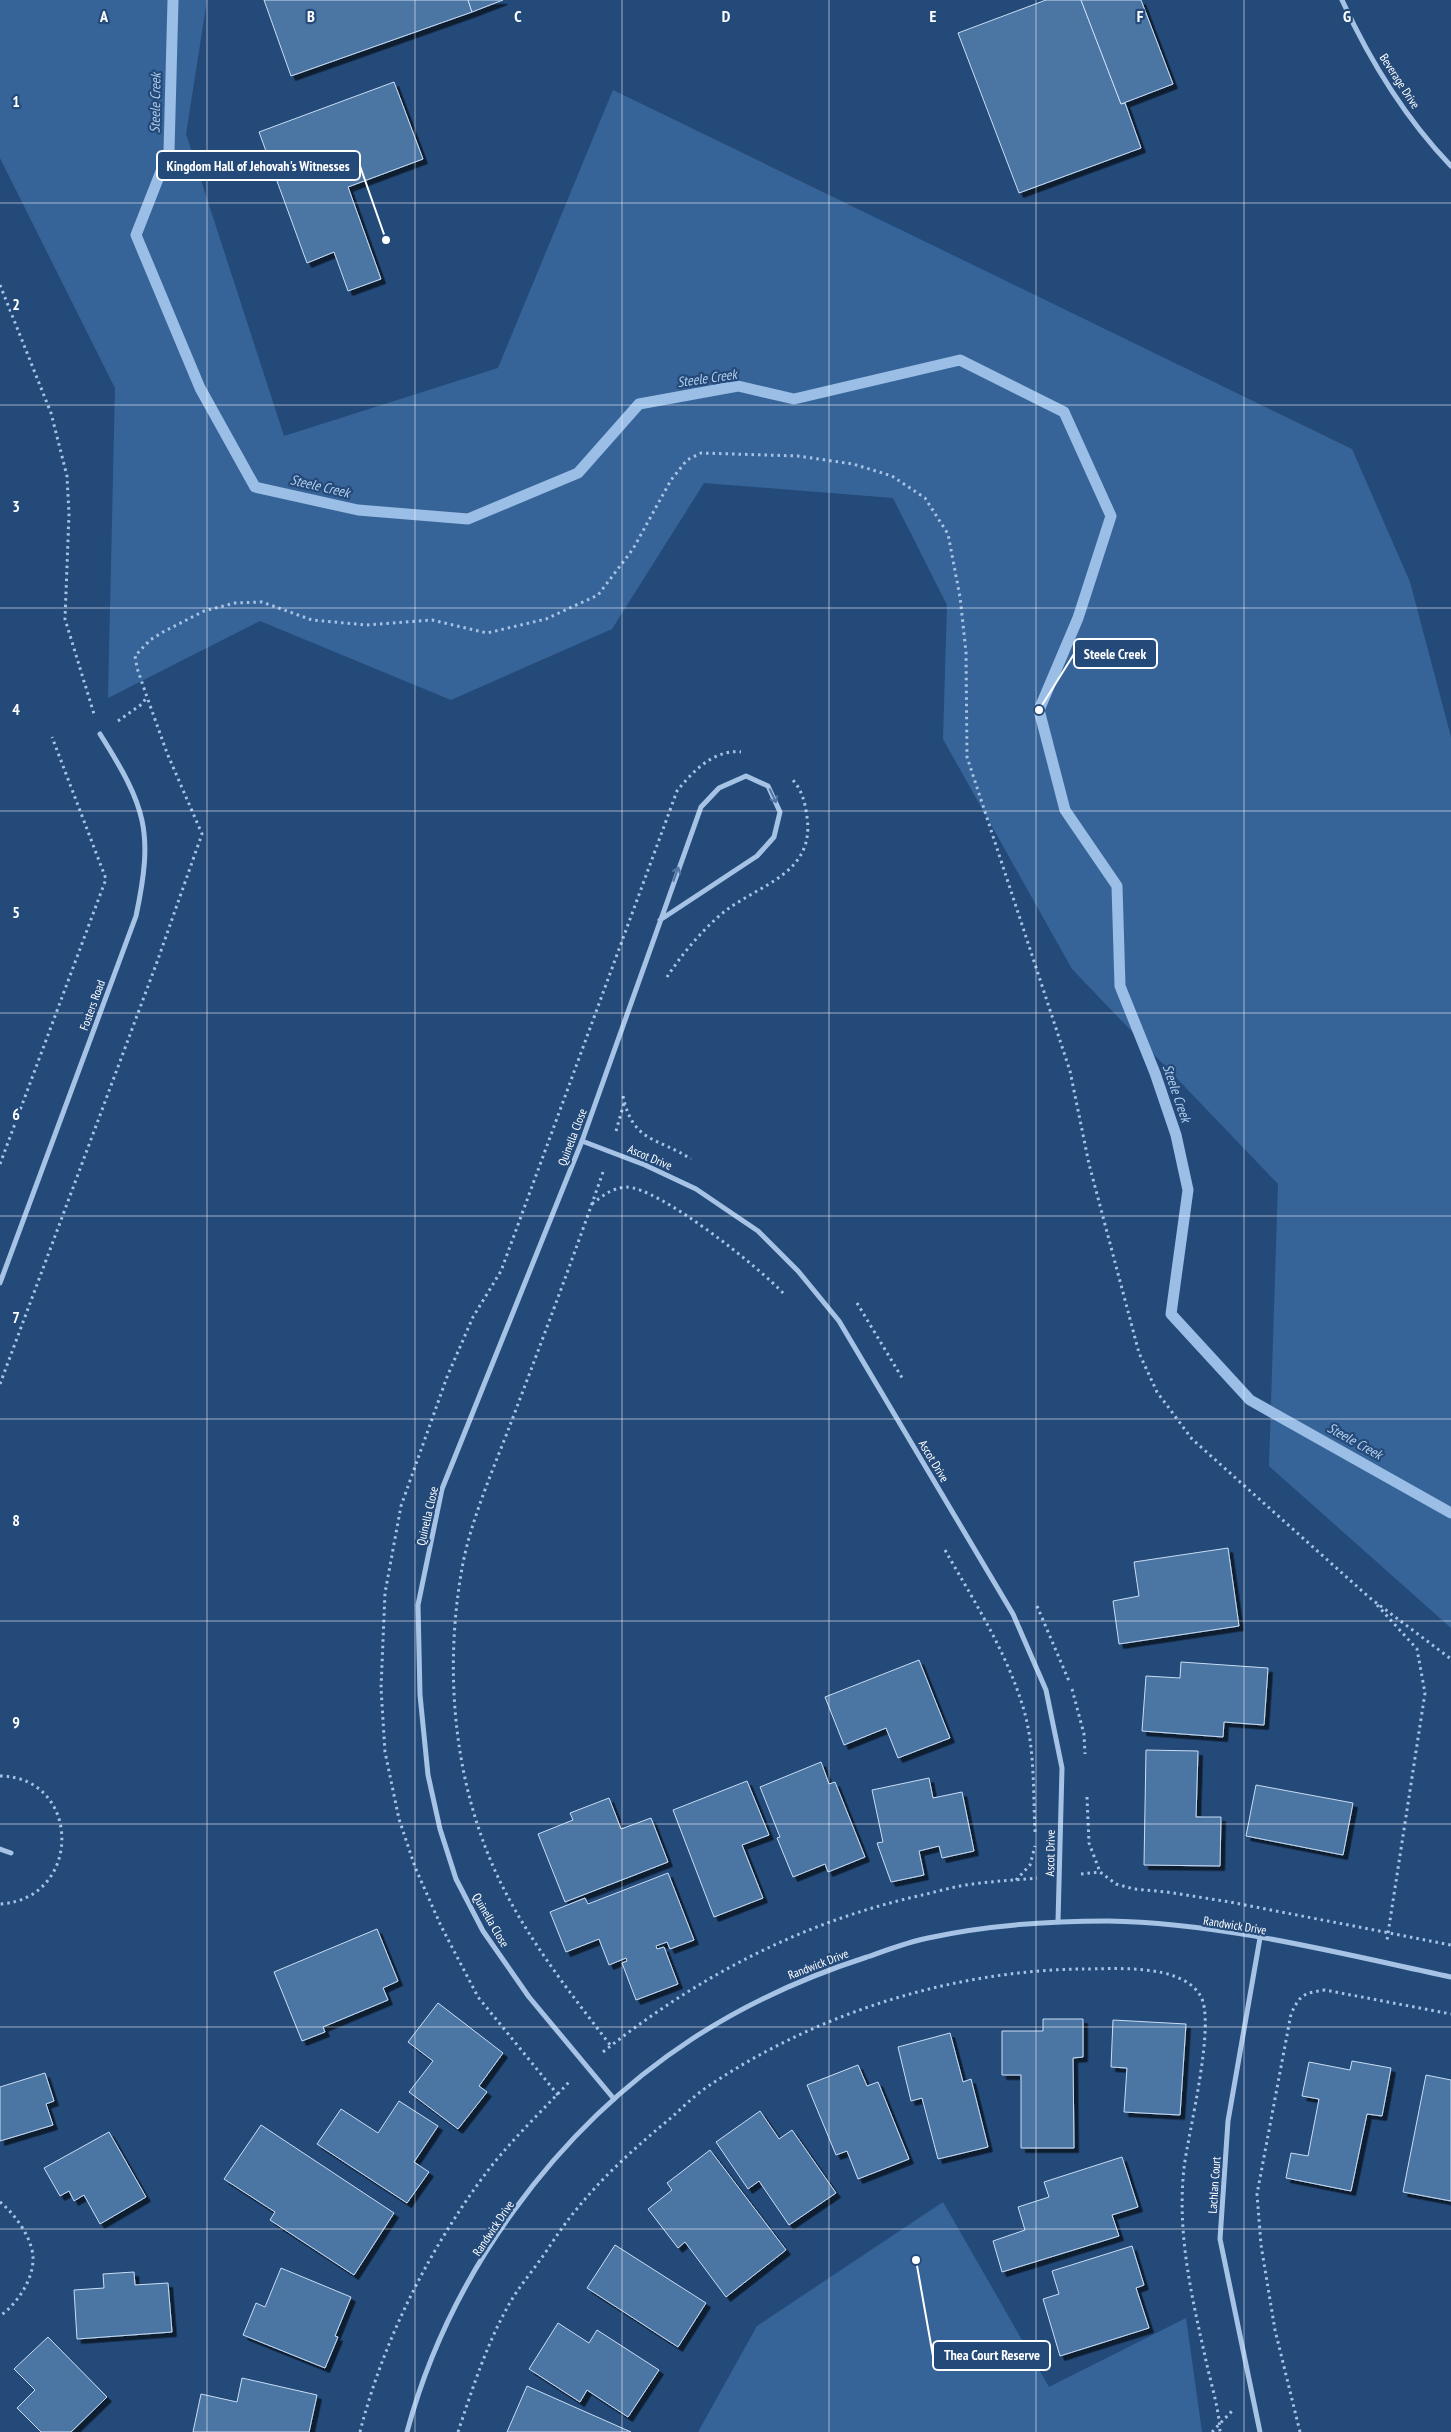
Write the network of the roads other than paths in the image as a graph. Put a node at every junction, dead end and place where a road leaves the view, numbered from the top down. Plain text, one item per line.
1 (1342, 0) edge
2 (1451, 166) edge
3 (100, 734) road end
4 (660, 920) junction
5 (582, 1141) junction
6 (0, 1283) edge
7 (0, 1849) edge
8 (11, 1853) dead end
9 (1058, 1922) junction
10 (1260, 1938) junction
11 (1451, 1977) edge
12 (614, 2099) junction
13 (407, 2432) edge
14 (1260, 2432) edge

1 - 2 street, Beverage Drive
3 - 6 street, Fosters Road
4 -> 4 street, Quinella Close
4 - 5 street, Quinella Close
5 - 9 street, Ascot Drive
5 - 12 street, Quinella Close
7 - 8 street
9 - 10 street, Randwick Drive
9 - 12 street, Randwick Drive
10 - 11 street, Randwick Drive
10 - 14 street, Lachlan Court
12 - 13 street, Randwick Drive

